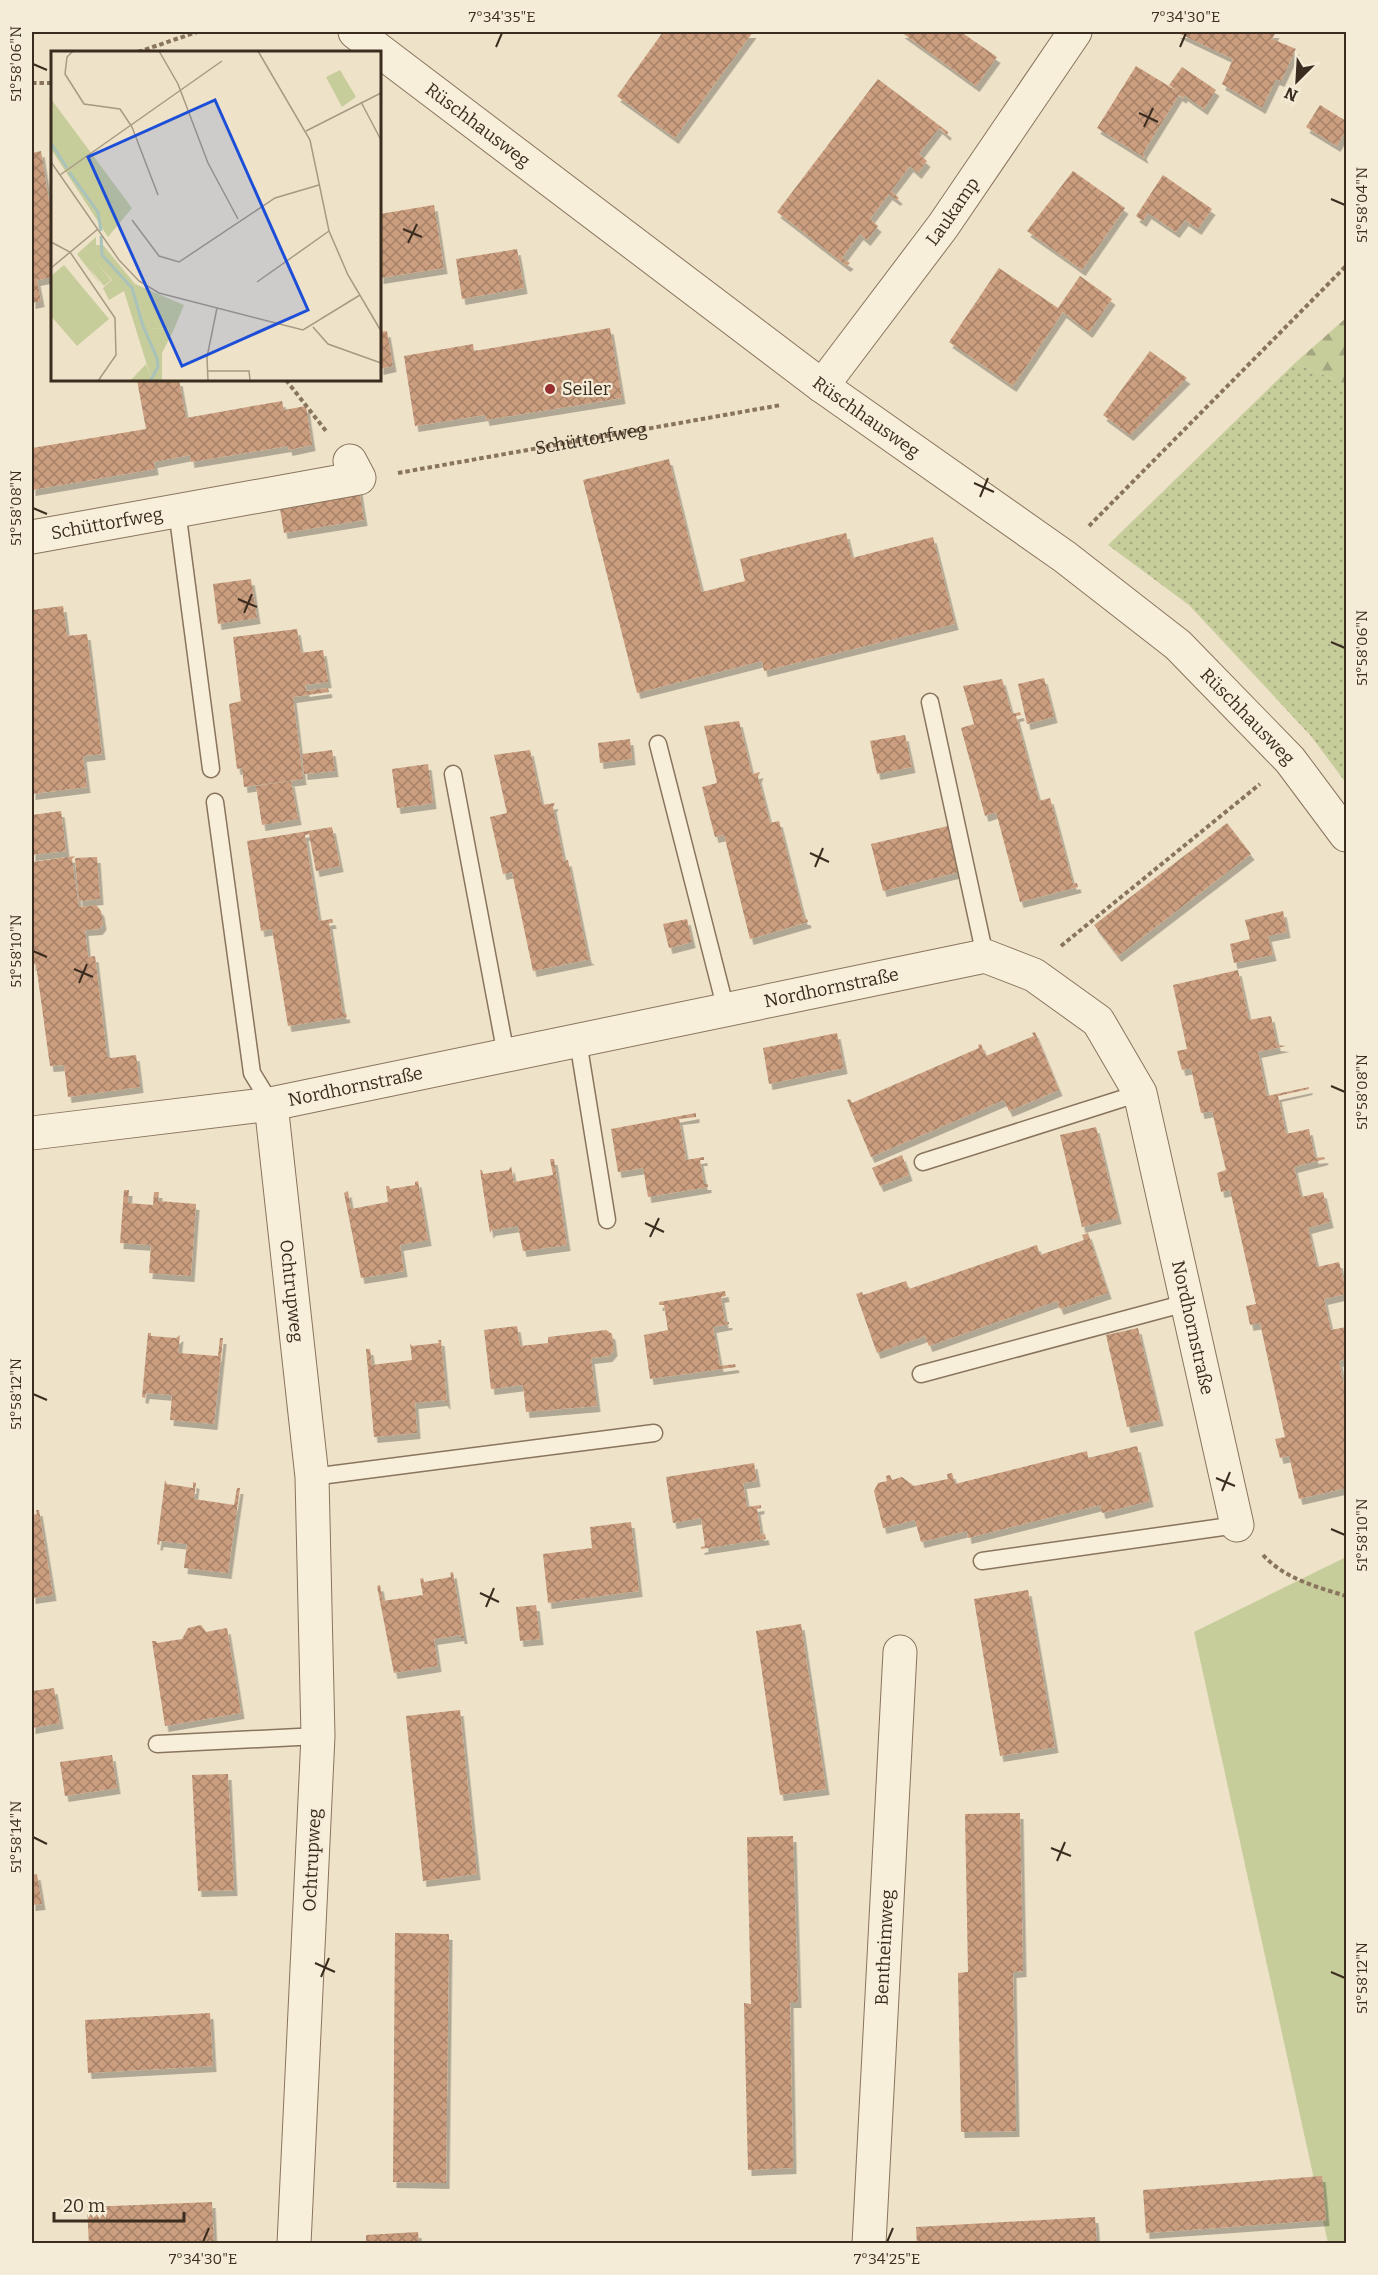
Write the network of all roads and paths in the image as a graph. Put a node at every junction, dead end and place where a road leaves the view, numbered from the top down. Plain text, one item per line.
1 (197, 32) edge
2 (355, 32) edge
3 (1075, 32) edge
4 (141, 51) edge
5 (380, 51) edge
6 (381, 52) edge
7 (32, 83) edge
8 (51, 84) edge
9 (1347, 266) edge
10 (287, 381) edge
11 (822, 386) junction
12 (355, 469) junction
13 (177, 510) junction
14 (1088, 527) dead end
15 (32, 537) edge
16 (930, 702) dead end
17 (658, 744) dead end
18 (1290, 760) junction
19 (211, 769) dead end
20 (453, 774) dead end
21 (215, 802) dead end
22 (1347, 835) edge
23 (985, 956) junction
24 (1034, 975) junction
25 (726, 1010) junction
26 (578, 1041) junction
27 (507, 1055) junction
28 (1140, 1093) junction
29 (272, 1104) junction
30 (32, 1132) edge
31 (923, 1162) dead end
32 (607, 1220) dead end
33 (1186, 1303) junction
34 (921, 1374) dead end
35 (654, 1433) dead end
36 (312, 1477) junction
37 (1237, 1525) junction
38 (982, 1561) dead end
39 (1347, 1596) edge
40 (900, 1652) dead end
41 (318, 1736) junction
42 (157, 1744) dead end
43 (294, 2244) edge
44 (869, 2244) edge

1 - 4 path
2 - 5 street, Rüschhausweg
3 - 11 street, Laukamp
6 - 11 street, Rüschhausweg
7 - 8 path
9 - 14 path
10 - 12 path
11 - 12 path, Schüttorfweg
11 - 18 street, Rüschhausweg
12 - 13 street, Schüttorfweg
13 - 15 street, Schüttorfweg
13 - 19 lane
16 - 23 lane
17 - 25 lane
18 - 22 street, Rüschhausweg
18 - 24 path
20 - 27 lane
21 - 29 lane
23 - 24 street, Nordhornstraße
23 - 25 street, Nordhornstraße
24 - 28 street, Nordhornstraße
25 - 26 street, Nordhornstraße
26 - 27 street, Nordhornstraße
26 - 32 lane
27 - 29 street, Nordhornstraße
28 - 31 lane
28 - 33 street, Nordhornstraße
29 - 30 street, Nordhornstraße
29 - 36 street, Ochtrupweg
33 - 34 lane
33 - 37 street, Nordhornstraße
35 - 36 lane
36 - 41 street, Ochtrupweg
37 - 38 lane
37 - 39 path
40 - 44 street, Bentheimweg
41 - 42 lane
41 - 43 street, Ochtrupweg

